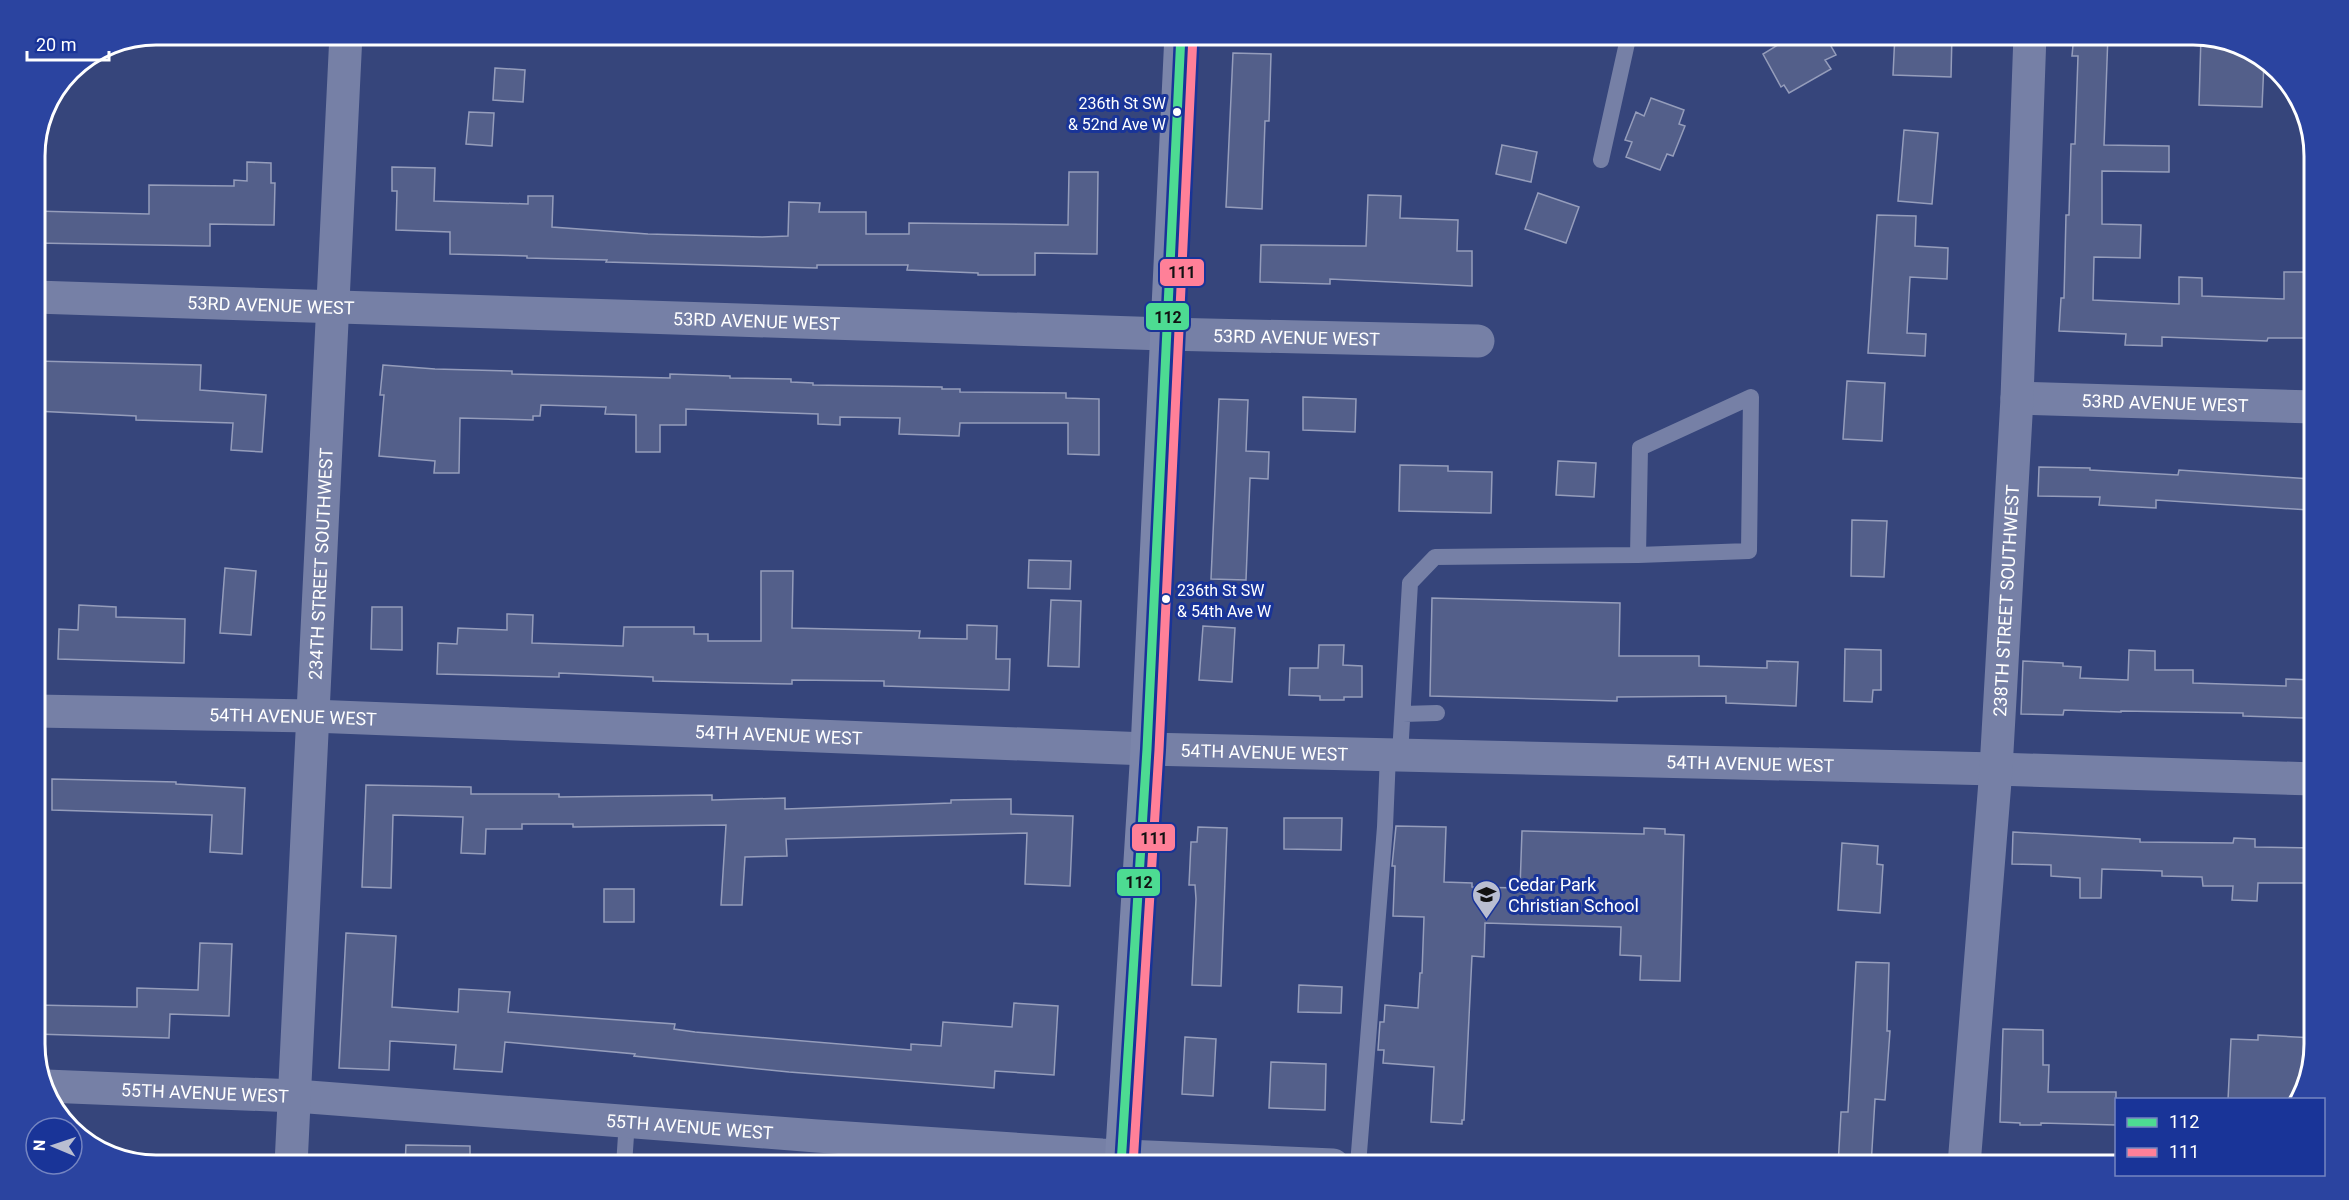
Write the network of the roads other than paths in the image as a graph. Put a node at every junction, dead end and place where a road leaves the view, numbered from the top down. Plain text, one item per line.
1 (345, 45) edge
2 (1179, 45) edge
3 (1627, 45) edge
4 (2030, 45) edge
5 (1601, 160) dead end
6 (45, 297) edge
7 (332, 306) junction
8 (1165, 334) junction
9 (1478, 341) dead end
10 (2017, 398) junction
11 (2304, 407) edge
12 (1638, 555) junction
13 (45, 711) edge
14 (1437, 713) dead end
15 (1403, 714) junction
16 (312, 716) junction
17 (1147, 749) junction
18 (1394, 755) junction
19 (1996, 769) junction
20 (2304, 779) edge
21 (53, 1086) edge
22 (296, 1096) junction
23 (627, 1121) junction
24 (292, 1155) edge
25 (625, 1155) edge
26 (1047, 1155) edge
27 (1121, 1155) edge
28 (1359, 1155) edge
29 (1965, 1155) edge

1 - 7 street, 234TH STREET SOUTHWEST
2 - 8 main road
3 - 5 lane
4 - 10 street, 238TH STREET SOUTHWEST
6 - 7 street, 53RD AVENUE WEST
7 - 8 street, 53RD AVENUE WEST
7 - 16 street, 234TH STREET SOUTHWEST
8 - 9 street, 53RD AVENUE WEST
8 - 17 main road
10 - 11 street, 53RD AVENUE WEST
10 - 19 street, 238TH STREET SOUTHWEST
12 - 12 lane
12 - 15 lane
13 - 16 street, 54TH AVENUE WEST
14 - 15 lane
15 - 18 lane
16 - 17 street, 54TH AVENUE WEST
16 - 22 street, 234TH STREET SOUTHWEST
17 - 18 street, 54TH AVENUE WEST
17 - 27 main road
18 - 19 street, 54TH AVENUE WEST
18 - 28 lane
19 - 20 street, 54TH AVENUE WEST
19 - 29 street, 238TH STREET SOUTHWEST
21 - 22 street, 55TH AVENUE WEST
22 - 23 street, 55TH AVENUE WEST
22 - 24 street, 234TH STREET SOUTHWEST
23 - 25 lane
23 - 26 street, 55TH AVENUE WEST

